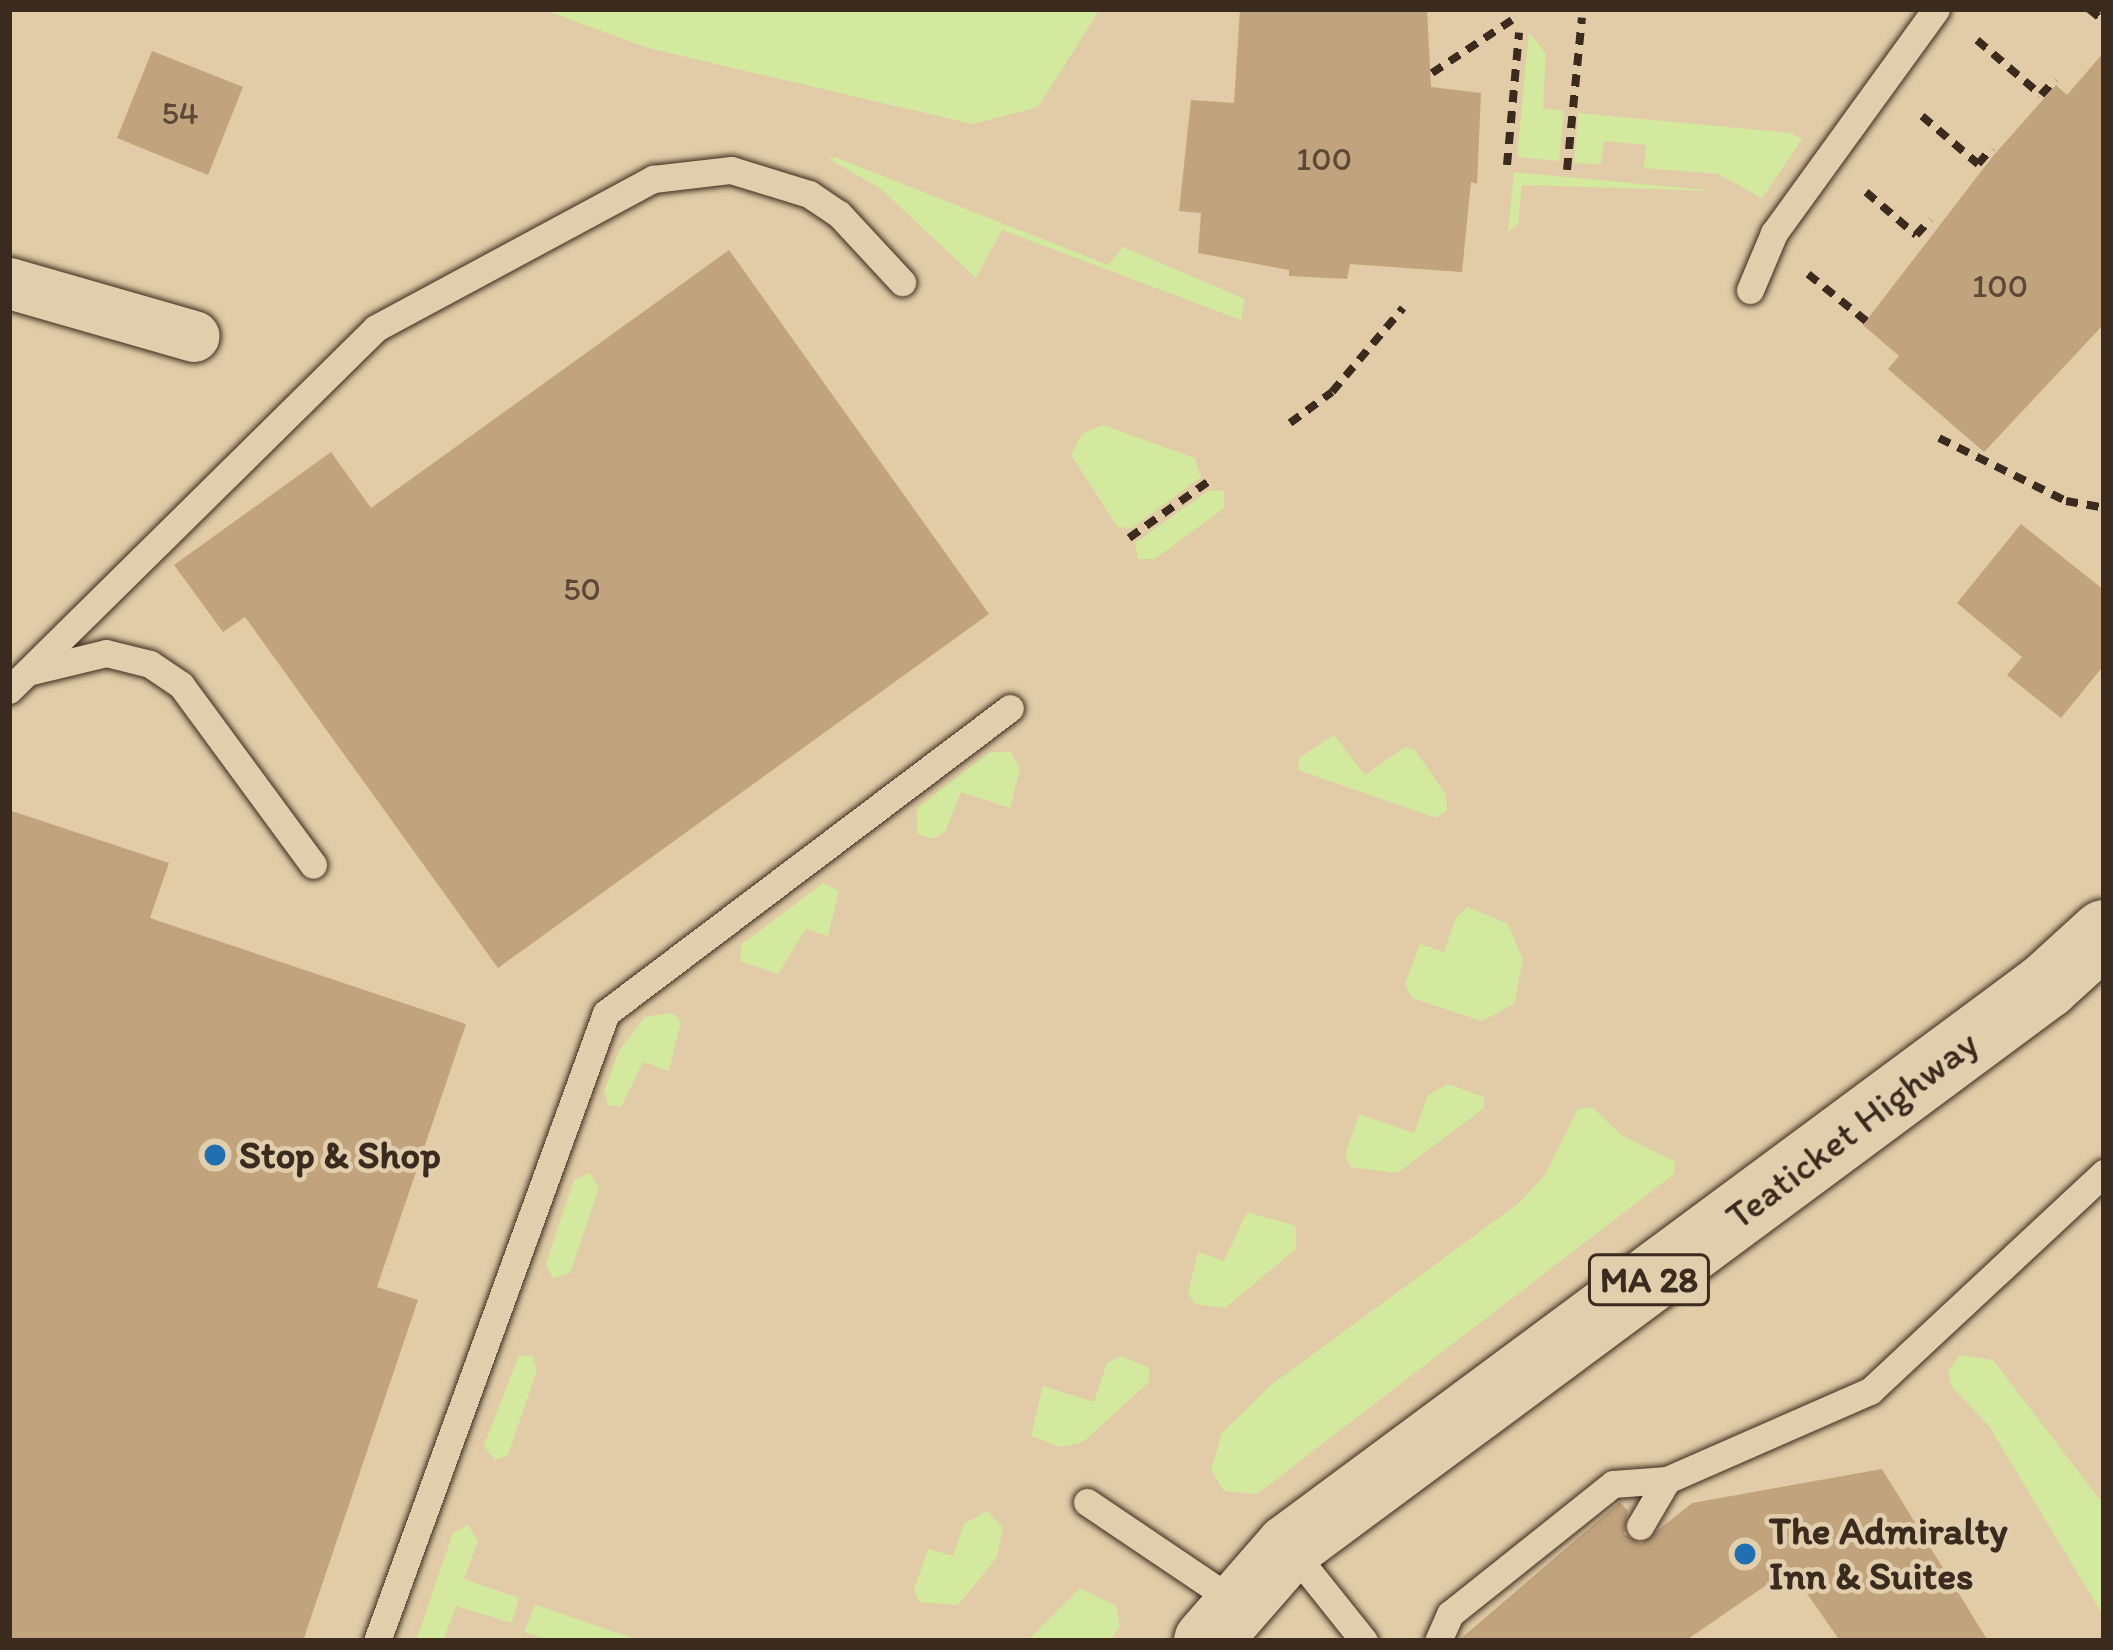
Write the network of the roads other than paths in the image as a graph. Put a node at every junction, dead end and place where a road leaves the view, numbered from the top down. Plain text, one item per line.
1 (1936, 9) edge
2 (9, 283) edge
3 (902, 283) dead end
4 (1750, 290) dead end
5 (194, 337) dead end
6 (16, 681) edge
7 (1010, 708) dead end
8 (313, 865) dead end
9 (2104, 933) edge
10 (2104, 1173) edge
11 (1667, 1480) junction
12 (1088, 1502) dead end
13 (1640, 1526) dead end
14 (1289, 1547) junction
15 (1223, 1623) edge
16 (377, 1641) edge
17 (1364, 1641) edge
18 (1438, 1641) edge

1 - 4 lane
2 - 5 street
3 - 6 lane
6 - 8 lane
7 - 16 lane
9 - 14 main road, Teaticket Highway / MA 28
10 - 11 lane
11 - 13 lane
11 - 18 lane
12 - 15 lane
14 - 15 main road, Teaticket Highway / MA 28
14 - 17 lane

